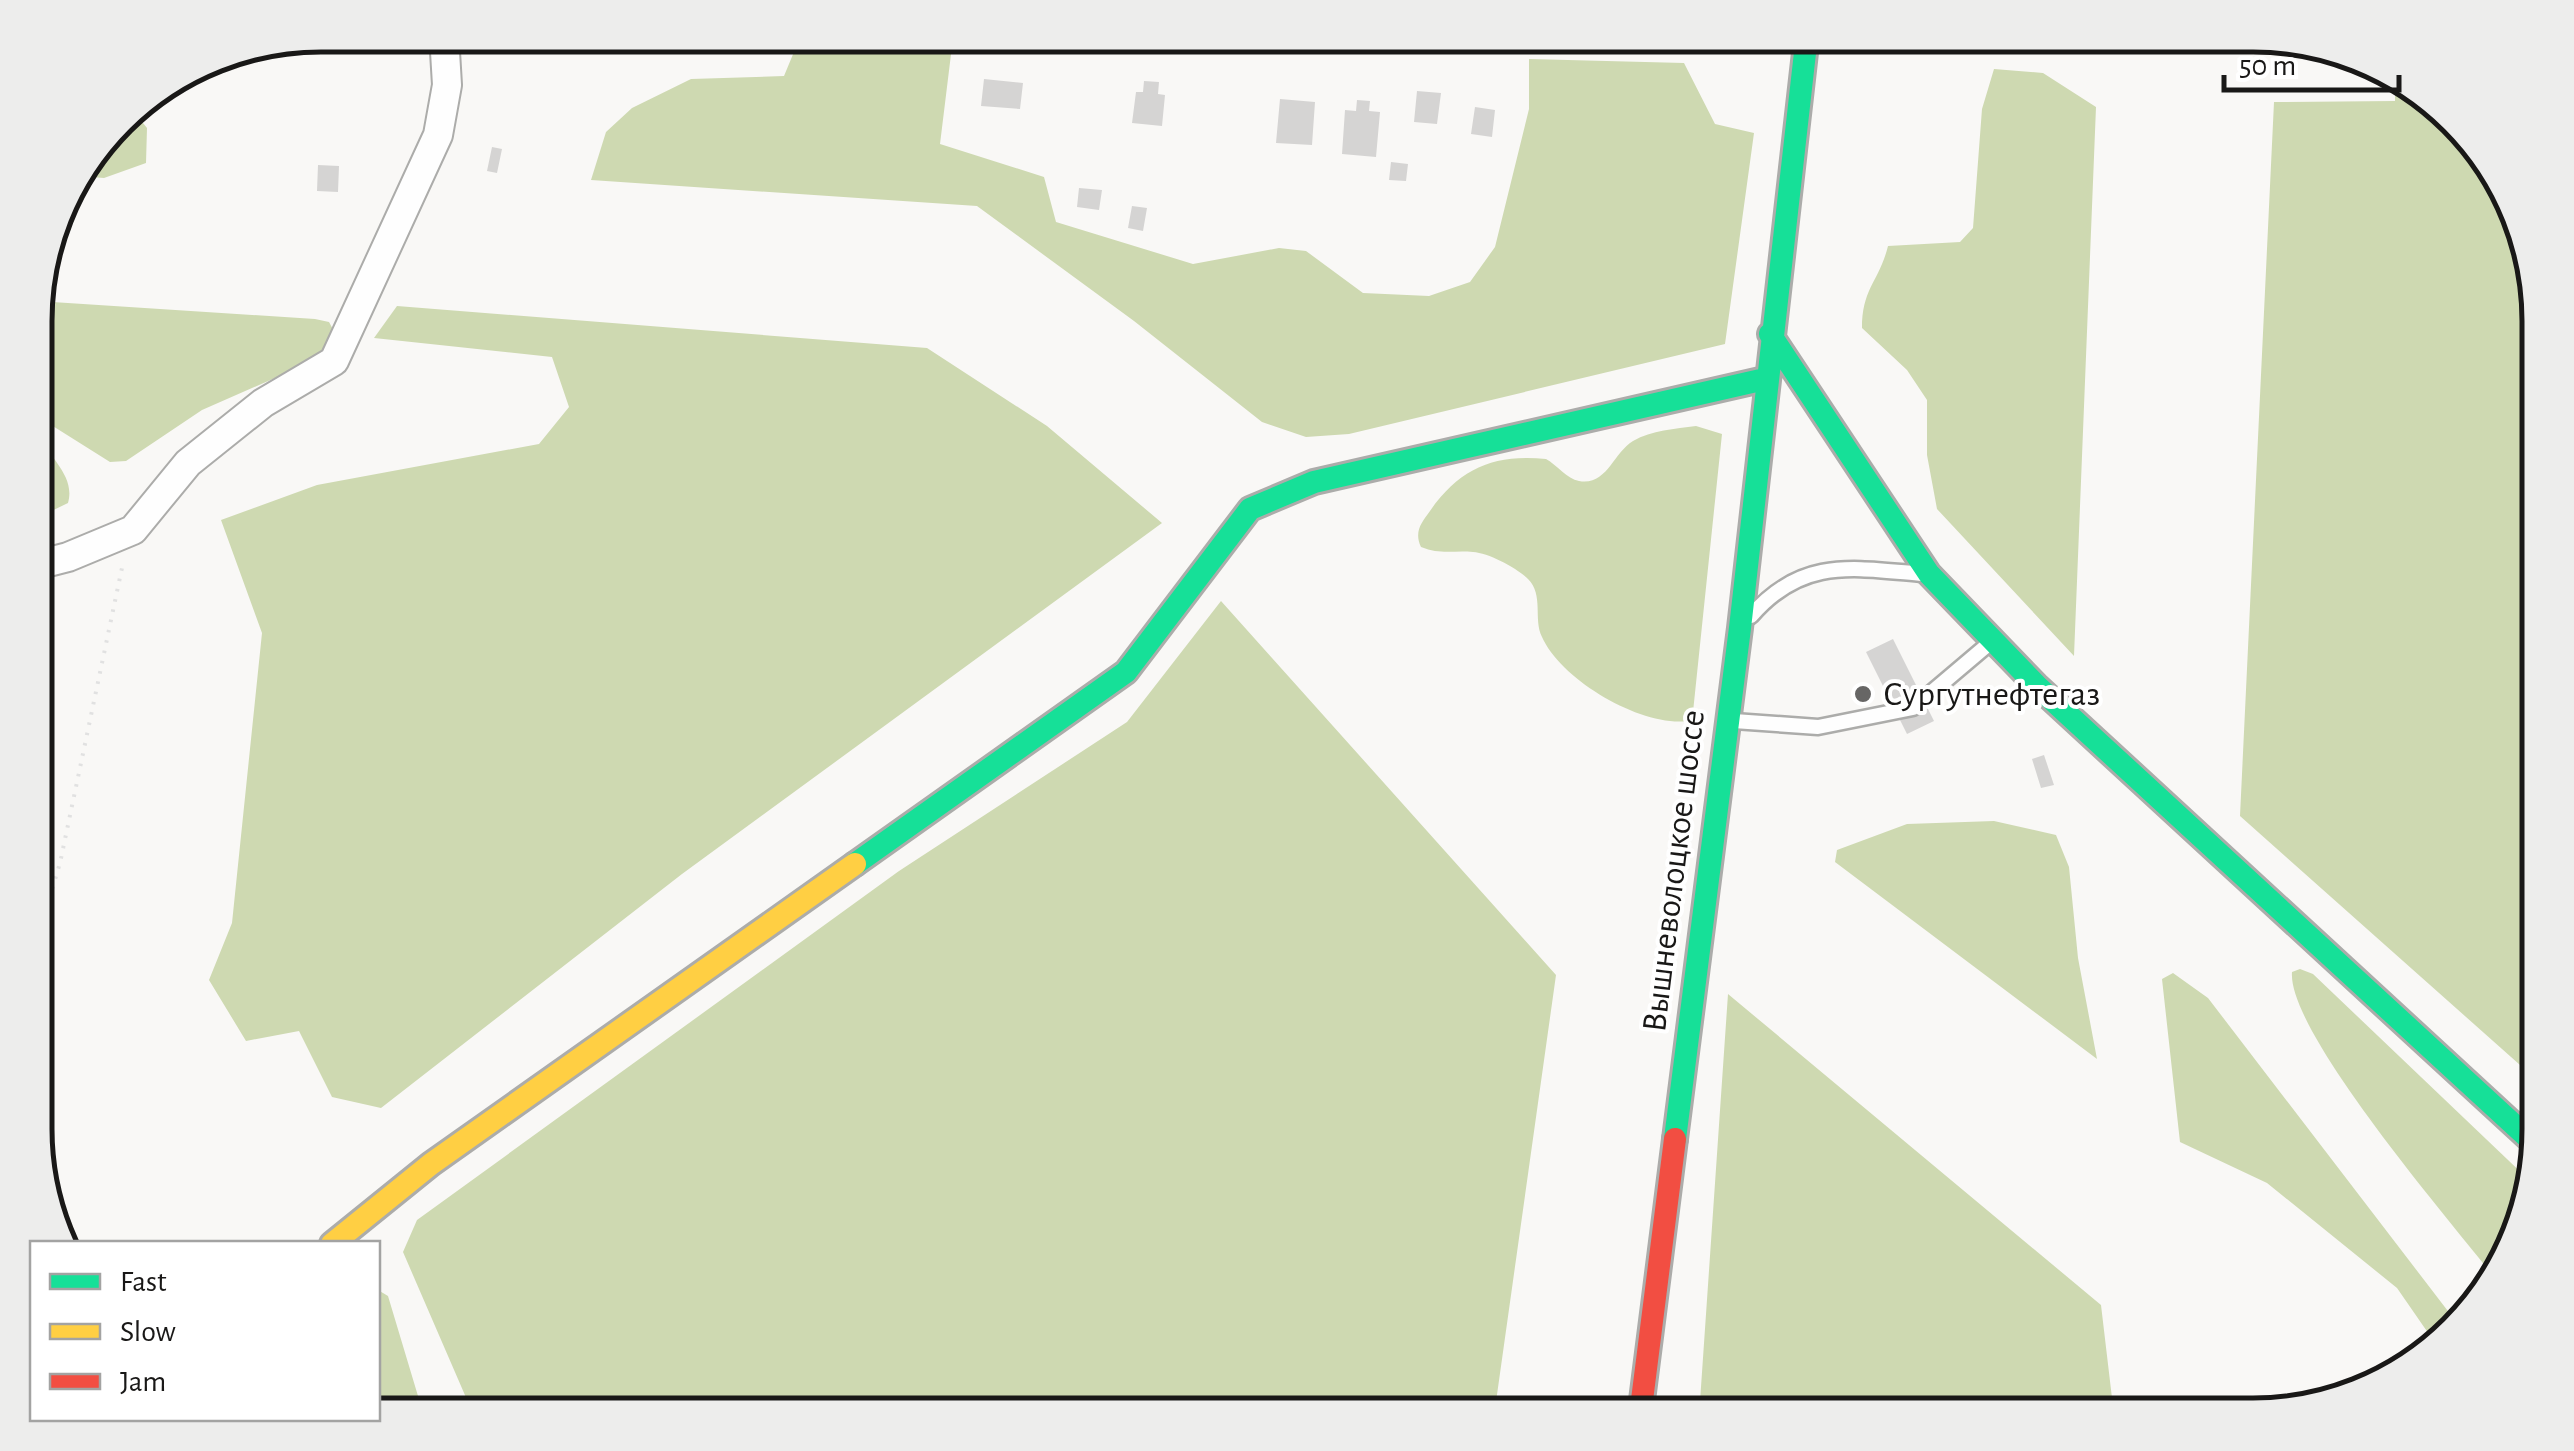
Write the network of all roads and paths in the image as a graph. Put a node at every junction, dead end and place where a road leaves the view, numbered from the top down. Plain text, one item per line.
1 (445, 52) edge
2 (1806, 52) edge
3 (1770, 334) junction
4 (1765, 379) junction
5 (133, 530) junction
6 (53, 562) edge
7 (1929, 574) junction
8 (1740, 628) junction
9 (1993, 641) junction
10 (1728, 721) junction
11 (53, 885) edge
12 (2521, 1131) edge
13 (336, 1241) edge
14 (1642, 1398) edge

1 - 5 street
2 - 3 main road, Вышневолоцкое шоссе
3 - 4 main road, Вышневолоцкое шоссе
3 - 7 main road
4 - 8 main road, Вышневолоцкое шоссе
4 - 13 main road
5 - 6 street
5 - 11 path
7 - 8 lane
7 - 9 main road
8 - 10 main road, Вышневолоцкое шоссе
9 - 10 lane
9 - 12 main road
10 - 14 main road, Вышневолоцкое шоссе

